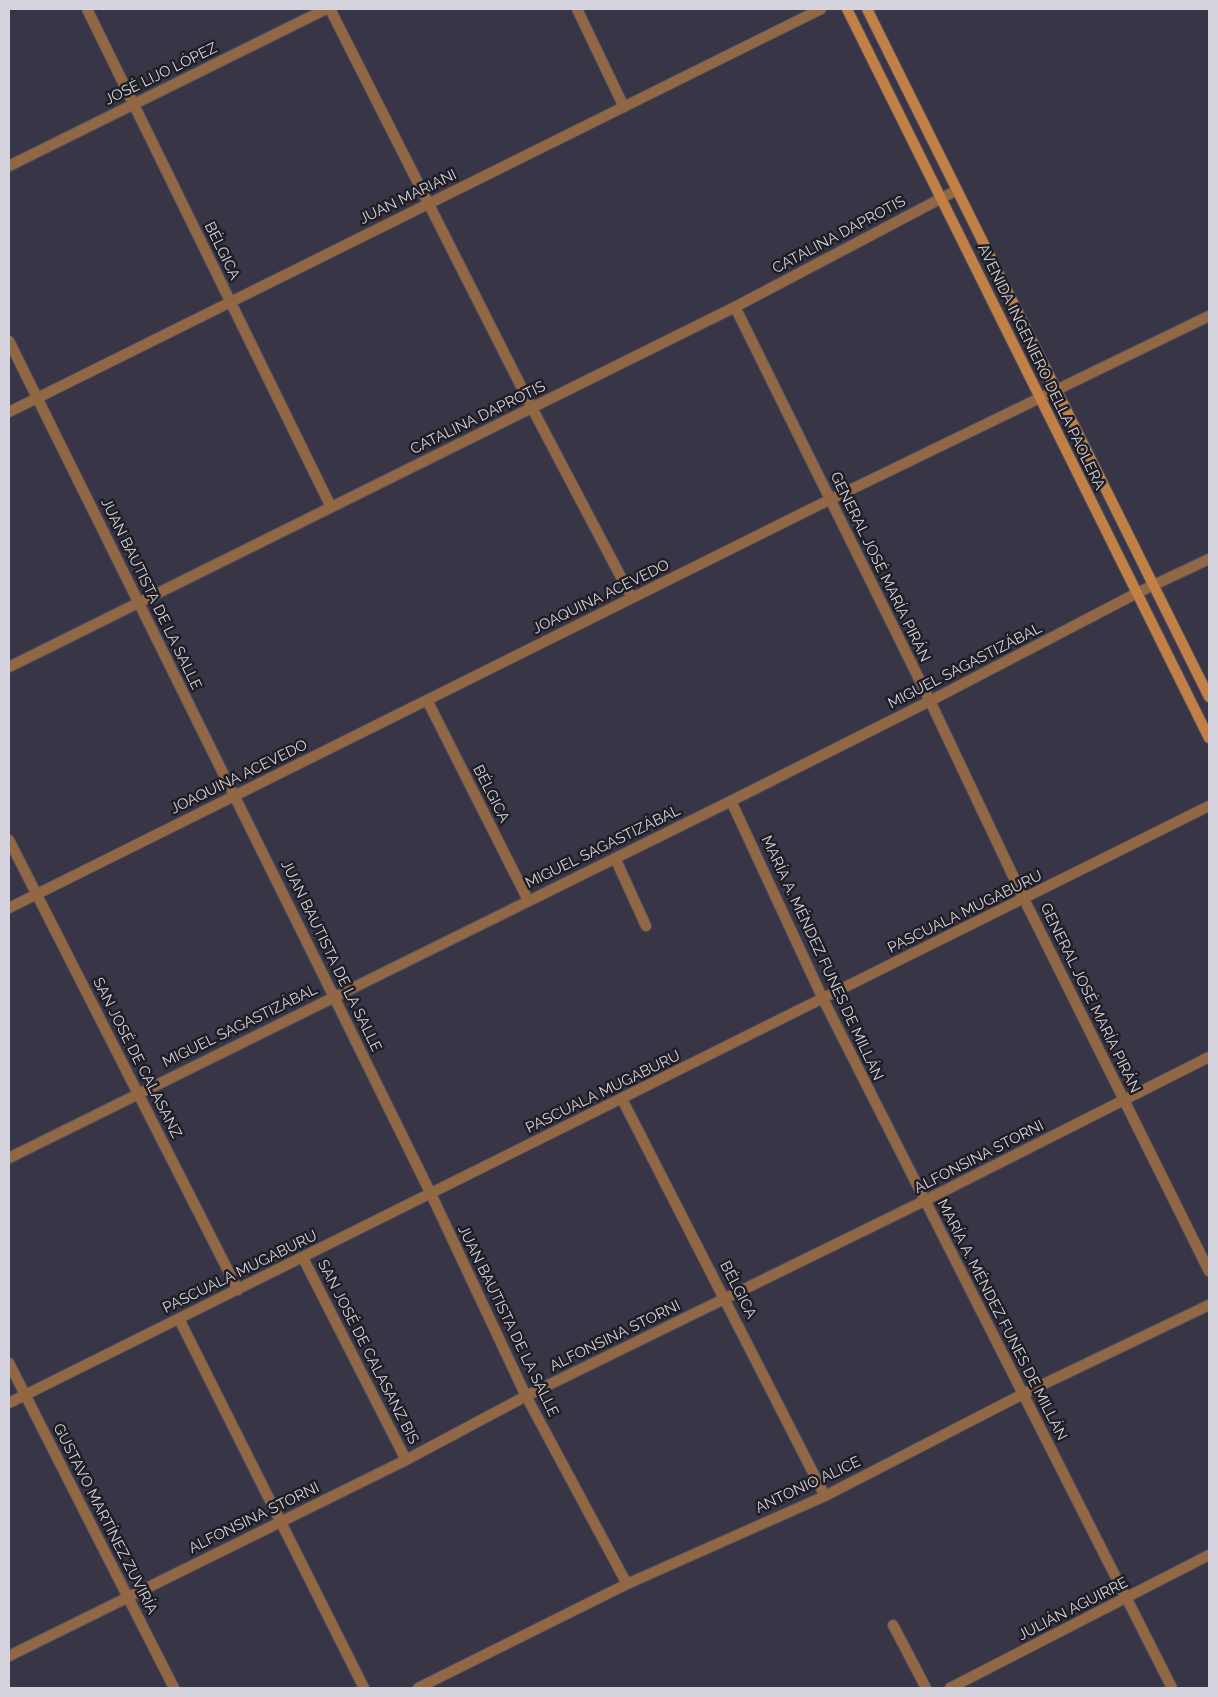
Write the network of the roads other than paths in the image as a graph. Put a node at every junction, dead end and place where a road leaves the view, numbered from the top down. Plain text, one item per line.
1 (87, 9) edge
2 (326, 9) edge
3 (330, 9) edge
4 (576, 9) edge
5 (821, 9) edge
6 (847, 9) edge
7 (867, 9) edge
8 (134, 104) junction
9 (624, 107) junction
10 (9, 166) edge
11 (957, 190) junction
12 (941, 198) junction
13 (428, 204) junction
14 (230, 302) junction
15 (735, 307) junction
16 (1209, 316) edge
17 (9, 341) edge
18 (1057, 390) junction
19 (37, 398) junction
20 (1040, 398) junction
21 (532, 408) junction
22 (9, 412) edge
23 (830, 500) junction
24 (331, 507) junction
25 (1209, 559) edge
26 (1154, 585) junction
27 (1137, 593) junction
28 (632, 598) junction
29 (139, 603) junction
30 (9, 666) edge
31 (1209, 697) edge
32 (427, 700) junction
33 (930, 701) junction
34 (1209, 738) edge
35 (235, 796) junction
36 (731, 801) junction
37 (1209, 806) edge
38 (9, 840) edge
39 (615, 858) junction
40 (36, 895) junction
41 (1024, 899) junction
42 (528, 900) junction
43 (9, 908) edge
44 (646, 926) dead end
45 (334, 997) junction
46 (823, 999) junction
47 (1209, 1057) edge
48 (139, 1093) junction
49 (622, 1099) junction
50 (1124, 1101) junction
51 (9, 1158) edge
52 (431, 1194) junction
53 (924, 1201) junction
54 (303, 1258) junction
55 (1209, 1271) edge
56 (238, 1290) junction
57 (725, 1298) junction
58 (1209, 1305) edge
59 (180, 1319) junction
60 (9, 1363) edge
61 (1023, 1394) junction
62 (25, 1395) junction
63 (526, 1396) junction
64 (9, 1403) edge
65 (406, 1460) junction
66 (825, 1496) junction
67 (281, 1521) junction
68 (1209, 1554) edge
69 (627, 1584) junction
70 (128, 1597) junction
71 (1127, 1598) junction
72 (893, 1625) dead end
73 (9, 1656) edge
74 (174, 1688) edge
75 (364, 1688) edge
76 (418, 1688) edge
77 (926, 1688) edge
78 (950, 1688) edge
79 (1172, 1688) edge

1 - 8 street, BÉLGICA
2 - 8 street, JOSÉ LIJO LÓPEZ
3 - 13 street
4 - 9 street
5 - 9 street, JUAN MARIANI
6 - 12 main road, AVENIDA INGENIERO DELLA PAOLERA
7 - 11 main road, AVENIDA INGENIERO DELLA PAOLERA
8 - 10 street, JOSÉ LIJO LÓPEZ
8 - 14 street, BÉLGICA
9 - 13 street, JUAN MARIANI
11 - 12 street, CATALINA DAPROTIS
11 - 18 main road, AVENIDA INGENIERO DELLA PAOLERA
12 - 15 street, CATALINA DAPROTIS
12 - 20 main road, AVENIDA INGENIERO DELLA PAOLERA
13 - 14 street, JUAN MARIANI
13 - 21 street
14 - 19 street, JUAN MARIANI
14 - 24 street, BÉLGICA
15 - 21 street, CATALINA DAPROTIS
15 - 23 street, GENERAL JOSÉ MARÍA PIRÁN
16 - 18 street, JOAQUINA ACEVEDO
17 - 19 street, JUAN BAUTISTA DE LA SALLE
18 - 20 street, JOAQUINA ACEVEDO
18 - 26 main road, AVENIDA INGENIERO DELLA PAOLERA
19 - 22 street, JUAN MARIANI
19 - 29 street, JUAN BAUTISTA DE LA SALLE
20 - 23 street, JOAQUINA ACEVEDO
20 - 27 main road, AVENIDA INGENIERO DELLA PAOLERA
21 - 24 street, CATALINA DAPROTIS
21 - 28 street
23 - 28 street, JOAQUINA ACEVEDO
23 - 33 street, GENERAL JOSÉ MARÍA PIRÁN
24 - 29 street, CATALINA DAPROTIS
25 - 26 street, MIGUEL SAGASTIZÁBAL
26 - 27 street, MIGUEL SAGASTIZÁBAL
26 - 31 main road, AVENIDA INGENIERO DELLA PAOLERA
27 - 33 street, MIGUEL SAGASTIZÁBAL
27 - 34 main road, AVENIDA INGENIERO DELLA PAOLERA
28 - 32 street, JOAQUINA ACEVEDO
29 - 30 street, CATALINA DAPROTIS
29 - 35 street, JUAN BAUTISTA DE LA SALLE
32 - 35 street, JOAQUINA ACEVEDO
32 - 42 street, BÉLGICA
33 - 36 street, MIGUEL SAGASTIZÁBAL
33 - 41 street, GENERAL JOSÉ MARÍA PIRÁN
35 - 40 street, JOAQUINA ACEVEDO
35 - 45 street, JUAN BAUTISTA DE LA SALLE
36 - 39 street, MIGUEL SAGASTIZÁBAL
36 - 46 street, MARÍA A. MÉNDEZ FUNES DE MILLÁN
37 - 41 street, PASCUALA MUGABURU
38 - 40 street, SAN JOSÉ DE CALASANZ
39 - 42 street, MIGUEL SAGASTIZÁBAL
39 - 44 street
40 - 43 street, JOAQUINA ACEVEDO
40 - 48 street, SAN JOSÉ DE CALASANZ
41 - 46 street, PASCUALA MUGABURU
41 - 50 street, GENERAL JOSÉ MARÍA PIRÁN
42 - 45 street, MIGUEL SAGASTIZÁBAL
45 - 48 street, MIGUEL SAGASTIZÁBAL
45 - 52 street, JUAN BAUTISTA DE LA SALLE
46 - 49 street, PASCUALA MUGABURU
46 - 53 street, MARÍA A. MÉNDEZ FUNES DE MILLÁN
47 - 50 street, ALFONSINA STORNI
48 - 51 street, MIGUEL SAGASTIZÁBAL
48 - 56 street, SAN JOSÉ DE CALASANZ
49 - 52 street, PASCUALA MUGABURU
49 - 57 street, BÉLGICA
50 - 53 street, ALFONSINA STORNI
50 - 55 street, GENERAL JOSÉ MARÍA PIRÁN
52 - 54 street, PASCUALA MUGABURU
52 - 63 street, JUAN BAUTISTA DE LA SALLE
53 - 57 street, ALFONSINA STORNI
53 - 61 street, MARÍA A. MÉNDEZ FUNES DE MILLÁN
54 - 56 street, PASCUALA MUGABURU
54 - 65 street, SAN JOSÉ DE CALASANZ BIS
56 - 59 street, PASCUALA MUGABURU
57 - 63 street, ALFONSINA STORNI
57 - 66 street, BÉLGICA
58 - 61 street, ANTONIO ALICE
59 - 62 street, PASCUALA MUGABURU
59 - 67 street
60 - 62 street, GUSTAVO MARTÍNEZ ZUVIRÍA
61 - 66 street, ANTONIO ALICE
61 - 71 street, MARÍA A. MÉNDEZ FUNES DE MILLÁN
62 - 64 street, PASCUALA MUGABURU
62 - 70 street, GUSTAVO MARTÍNEZ ZUVIRÍA
63 - 65 street, ALFONSINA STORNI
63 - 69 street, JUAN BAUTISTA DE LA SALLE
65 - 67 street, ALFONSINA STORNI
66 - 69 street, ANTONIO ALICE
67 - 70 street, ALFONSINA STORNI
67 - 75 street
68 - 71 street, JULIÁN AGUIRRE
69 - 76 street, ANTONIO ALICE
70 - 73 street, ALFONSINA STORNI
70 - 74 street, GUSTAVO MARTÍNEZ ZUVIRÍA
71 - 78 street, JULIÁN AGUIRRE
71 - 79 street, MARÍA A. MÉNDEZ FUNES DE MILLÁN
72 - 77 street

